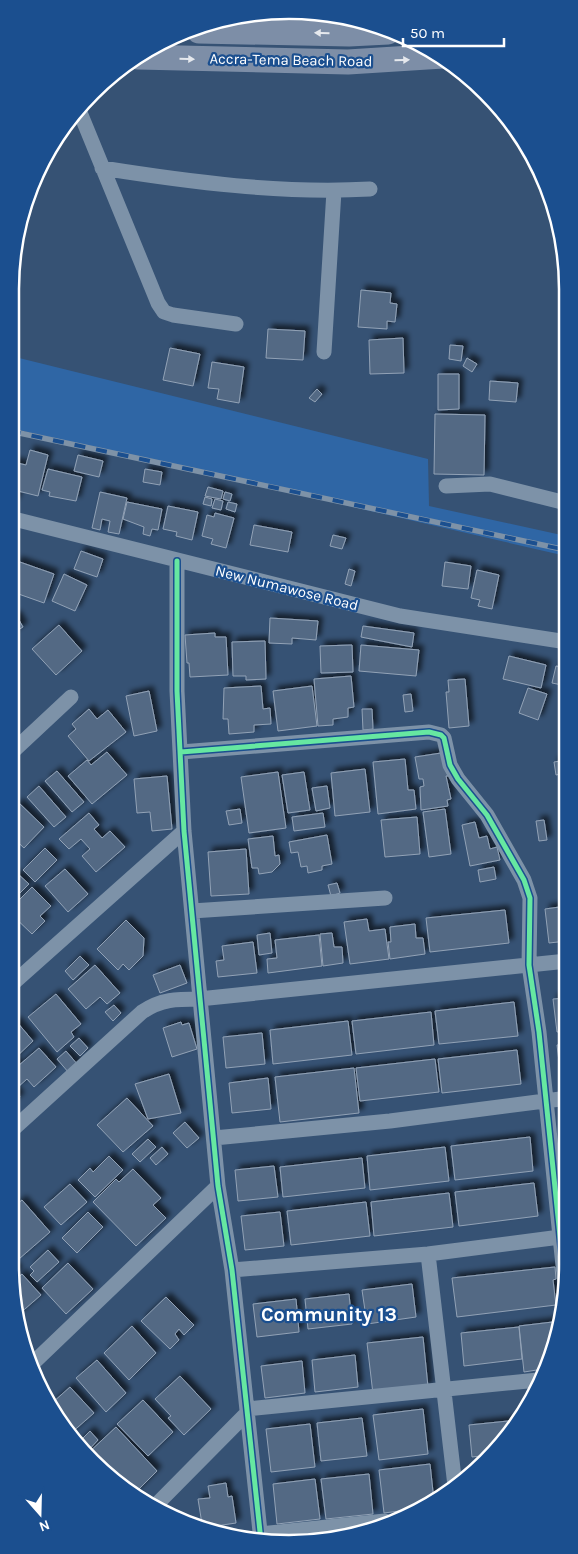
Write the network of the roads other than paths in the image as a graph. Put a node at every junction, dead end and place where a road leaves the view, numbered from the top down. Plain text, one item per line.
1 (208, 31) edge
2 (375, 33) edge
3 (427, 57) edge
4 (149, 58) edge
5 (82, 116) edge
6 (102, 168) junction
7 (370, 189) dead end
8 (334, 191) junction
9 (236, 324) dead end
10 (324, 352) dead end
11 (446, 486) dead end
12 (559, 500) edge
13 (19, 520) edge
14 (178, 561) junction
15 (559, 641) edge
16 (71, 698) dead end
17 (19, 746) edge
18 (181, 752) junction
19 (184, 832) junction
20 (384, 898) dead end
21 (192, 911) junction
22 (559, 961) edge
23 (529, 965) junction
24 (19, 978) edge
25 (200, 999) junction
26 (559, 1099) edge
27 (546, 1100) junction
28 (19, 1124) edge
29 (214, 1138) junction
30 (218, 1186) junction
31 (559, 1198) edge
32 (559, 1237) edge
33 (428, 1254) junction
34 (232, 1270) junction
35 (36, 1360) edge
36 (533, 1381) edge
37 (445, 1390) junction
38 (247, 1411) junction
39 (455, 1478) edge
40 (159, 1502) edge
41 (363, 1525) edge
42 (261, 1534) edge
43 (284, 1535) edge

2 -> 1 main road, Accra-Tema Beach Road
4 -> 3 main road, Accra-Tema Beach Road
5 - 6 street
6 - 8 street
6 - 9 street
7 - 8 street
8 - 10 street
11 - 12 street
13 - 14 street, New Numawose Road
14 - 15 street, New Numawose Road
14 - 18 street
16 - 17 street
18 - 19 street
18 - 23 street
19 - 21 street
19 - 24 street
20 - 21 street
21 - 25 street
22 - 23 street
23 - 25 street
23 - 27 street
25 - 28 street
25 - 29 street
26 - 27 street
27 - 29 street
27 - 31 street
29 - 30 street
30 - 34 street
30 - 35 street
32 - 33 street
33 - 34 street
33 - 37 street
34 - 38 street
36 - 37 street
37 - 38 street
37 - 39 street
38 - 40 street
38 - 42 street
41 - 43 street

